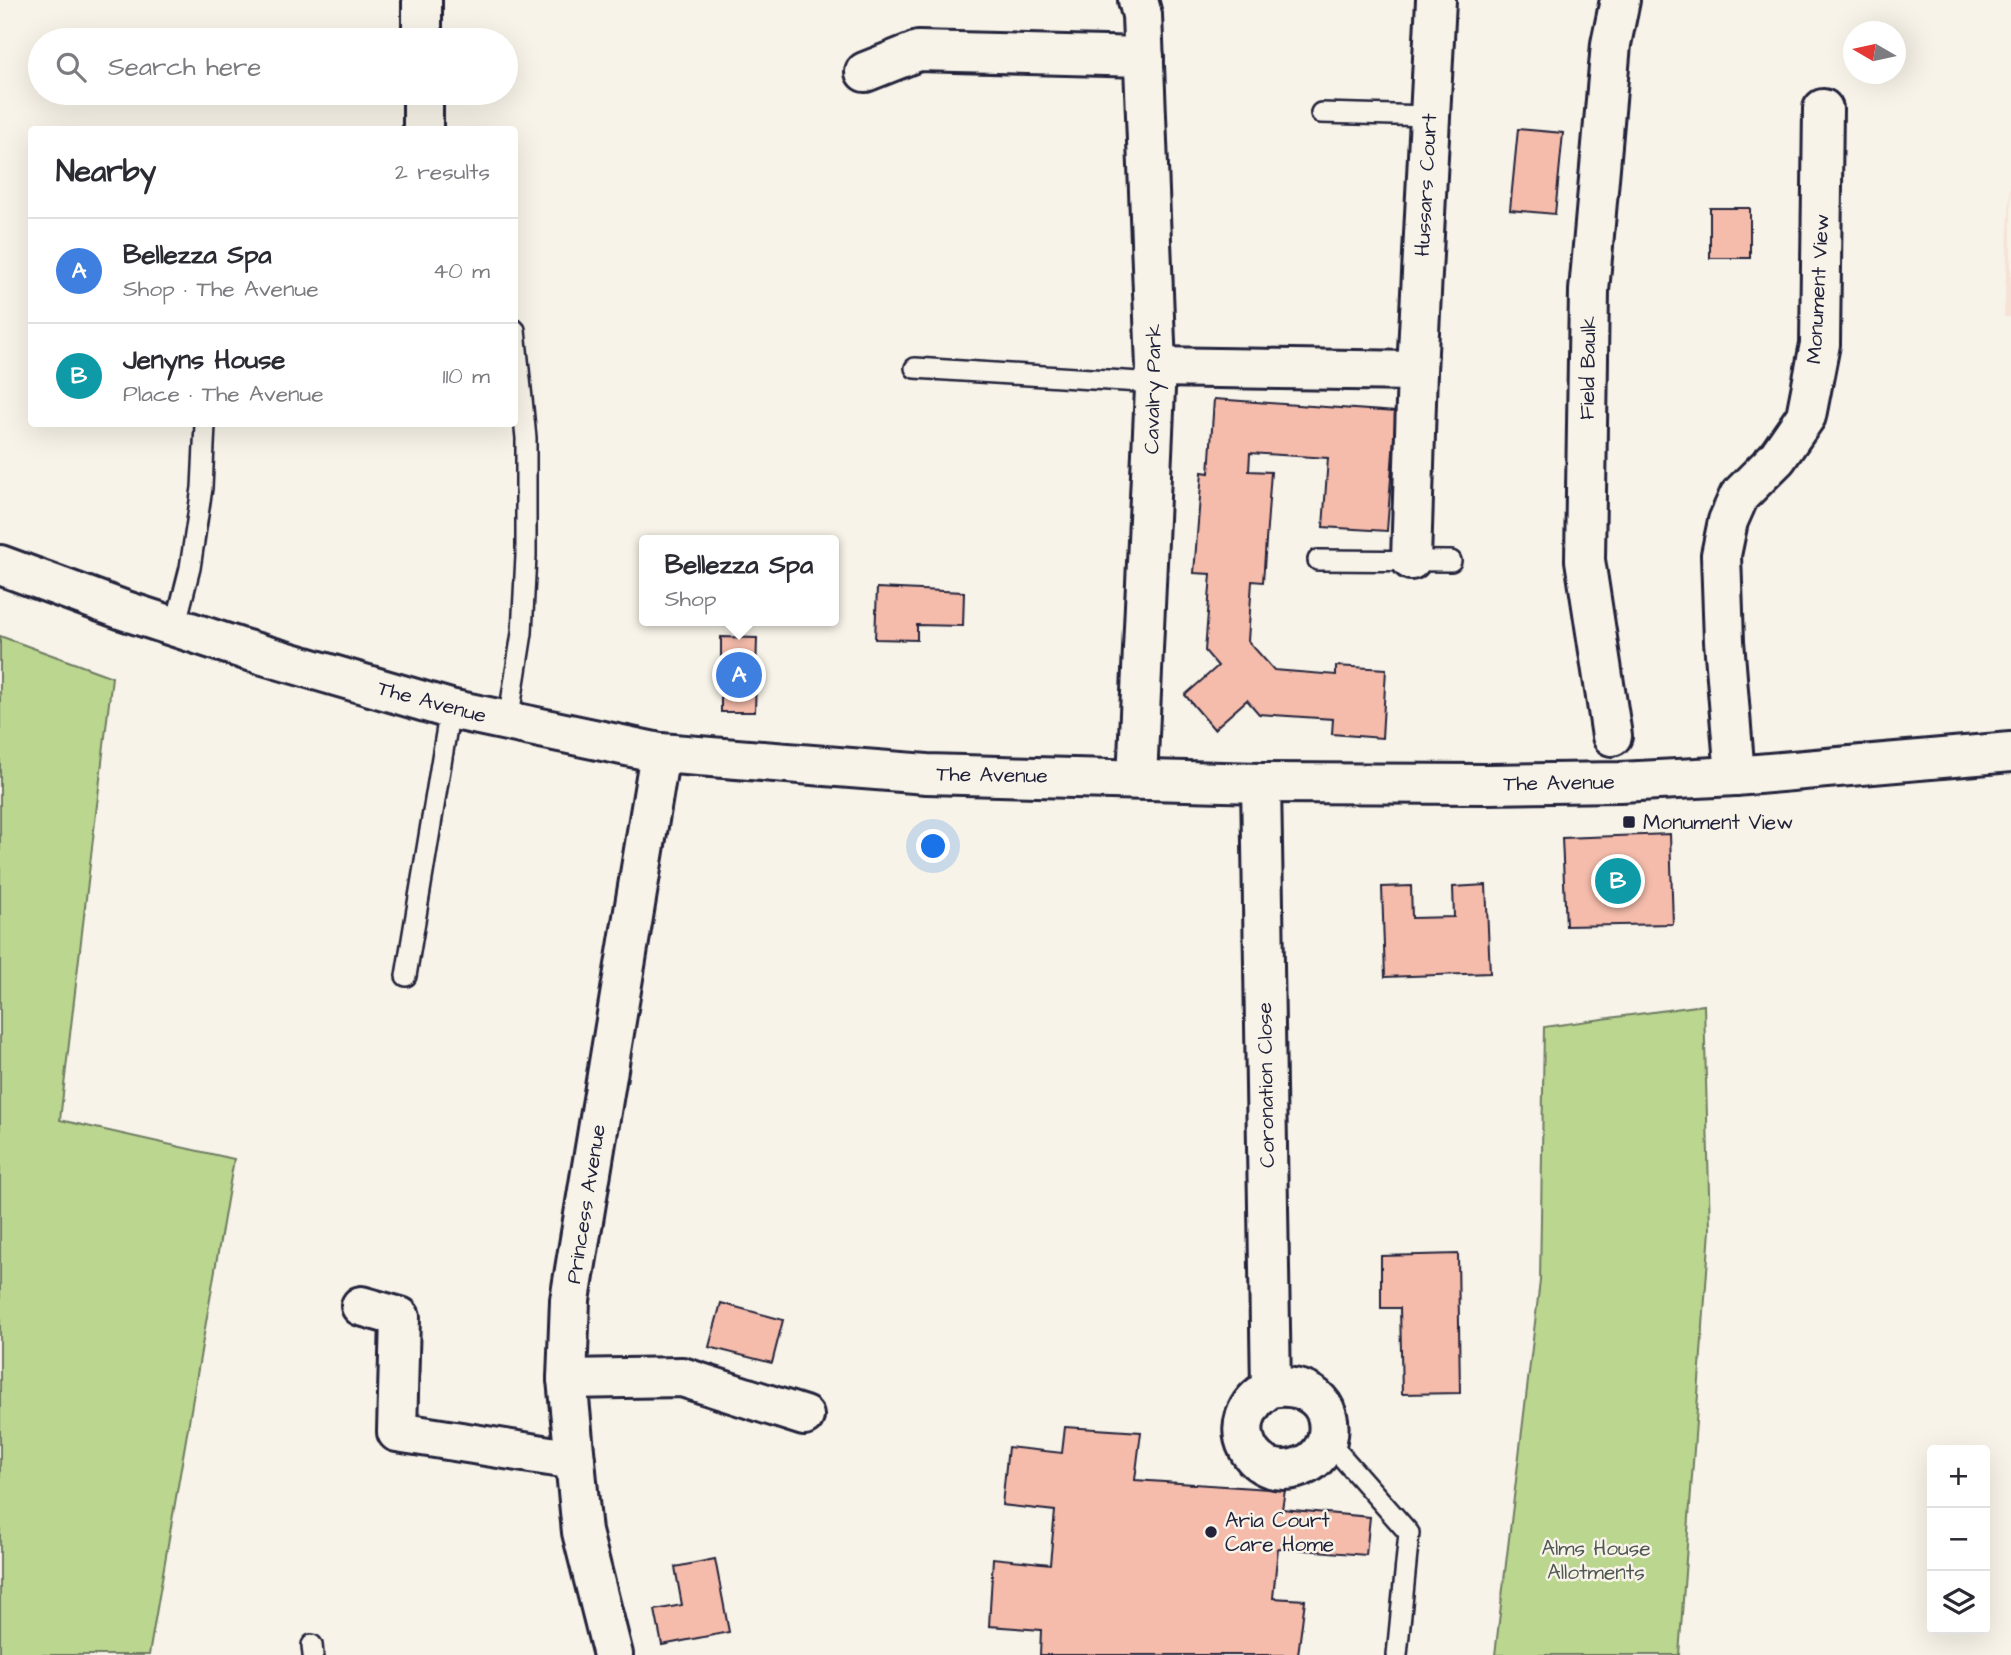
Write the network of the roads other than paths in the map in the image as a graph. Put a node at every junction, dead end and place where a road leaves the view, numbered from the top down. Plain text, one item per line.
1 (422, 0) edge
2 (1138, 0) edge
3 (1436, 0) edge
4 (1620, 0) edge
5 (422, 28) edge
6 (1144, 57) junction
7 (865, 72) dead end
8 (423, 105) edge
9 (1824, 109) dead end
10 (1321, 113) dead end
11 (1430, 116) junction
12 (423, 126) edge
13 (518, 359) edge
14 (915, 368) dead end
15 (1417, 371) junction
16 (1156, 375) junction
17 (205, 427) edge
18 (1318, 560) dead end
19 (1411, 560) junction
20 (1451, 561) dead end
21 (0, 565) edge
22 (175, 627) junction
23 (450, 709) junction
24 (508, 722) junction
25 (1612, 736) dead end
26 (2011, 751) edge
27 (660, 753) junction
28 (1735, 776) junction
29 (1137, 779) junction
30 (1261, 783) junction
31 (406, 976) dead end
32 (360, 1306) dead end
33 (567, 1379) junction
34 (1271, 1388) junction
35 (804, 1416) dead end
36 (1326, 1440) junction
37 (575, 1460) junction
38 (612, 1655) edge
39 (1397, 1655) edge

1 - 5 street
2 - 6 street, Cavalry Park
3 - 11 street, Hussars Court
4 - 25 street, Field Baulk
6 - 7 street
6 - 16 street, Cavalry Park
8 - 12 street
9 - 28 street, Monument View
10 - 11 lane
11 - 15 street, Hussars Court
13 - 24 lane
14 - 16 lane
15 - 16 street
15 - 19 street, Hussars Court
16 - 29 street, Cavalry Park
17 - 22 lane
18 - 19 lane
19 - 20 lane
21 - 22 street, The Avenue
22 - 23 street, The Avenue
23 - 24 street, The Avenue
23 - 31 lane
24 - 27 street, The Avenue
26 - 28 street, The Avenue
27 - 29 street, The Avenue
27 - 33 street, Princess Avenue
28 - 30 street, The Avenue
29 - 30 street, The Avenue
30 - 34 street, Coronation Close
32 - 37 street
33 - 35 street
33 - 37 street, Princess Avenue
34 - 36 street
34 - 36 street
36 - 39 lane
37 - 38 street, Princess Avenue

